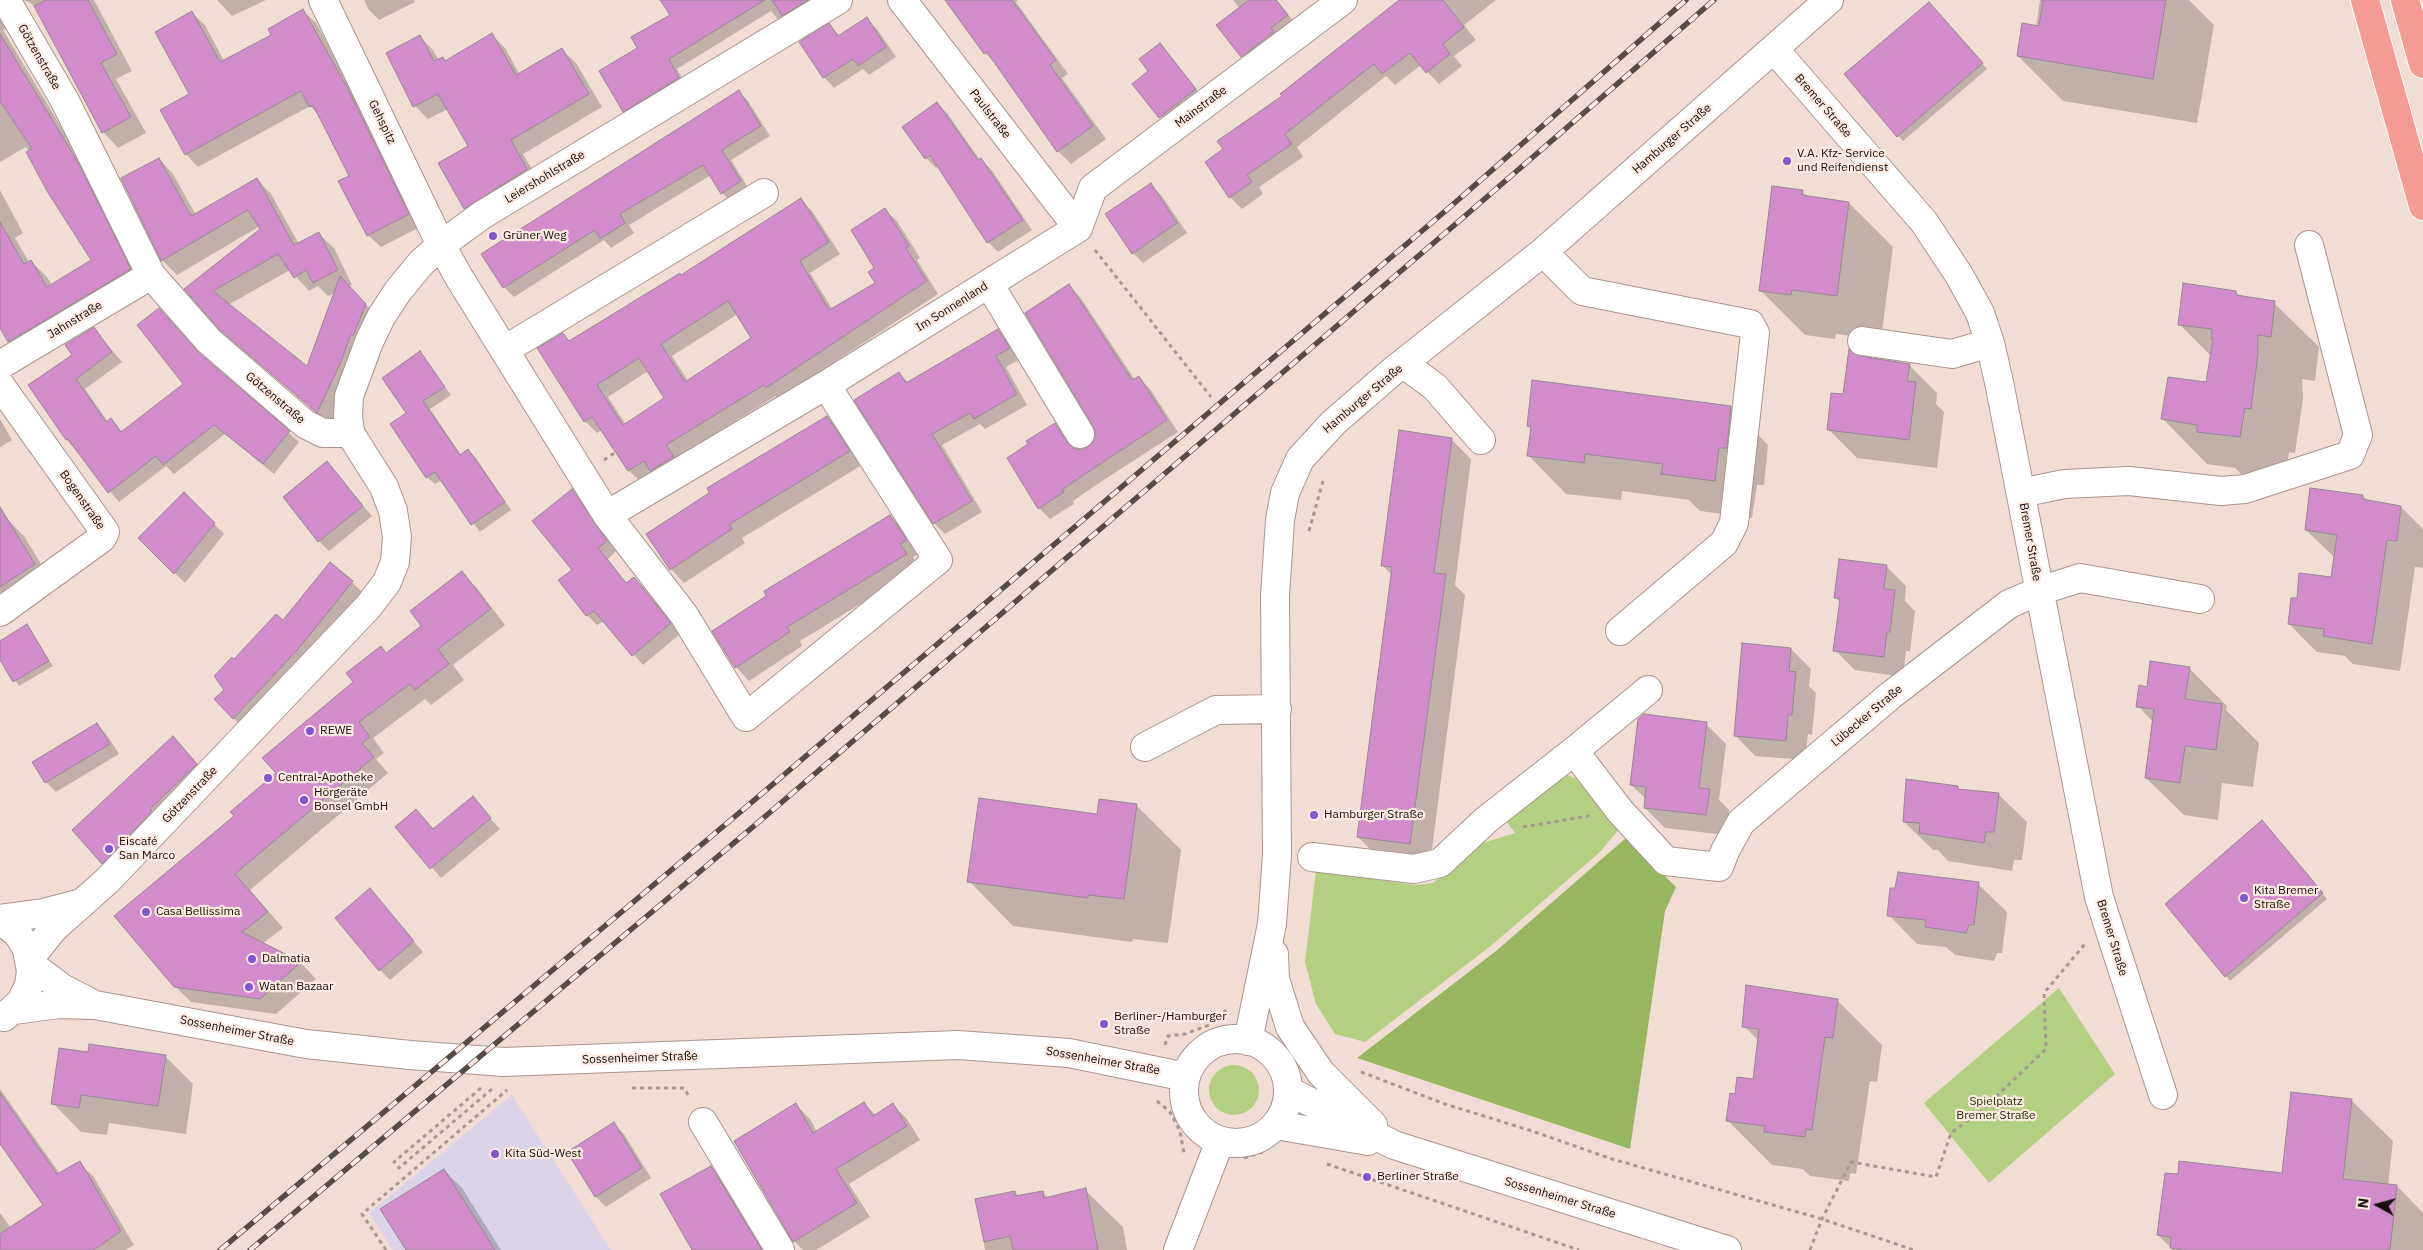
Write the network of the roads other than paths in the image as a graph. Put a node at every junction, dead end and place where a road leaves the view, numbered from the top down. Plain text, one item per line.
1 (6, 0) edge
2 (323, 0) edge
3 (838, 0) edge
4 (902, 0) edge
5 (1342, 0) edge
6 (1829, 0) edge
7 (2366, 0) edge
8 (2405, 0) edge
9 (1774, 50) junction
10 (2423, 64) edge
11 (764, 193) dead end
12 (2423, 206) edge
13 (1078, 228) junction
14 (442, 245) junction
15 (2308, 245) dead end
16 (1543, 252) junction
17 (151, 275) junction
18 (989, 284) junction
19 (1862, 341) dead end
20 (1990, 343) junction
21 (506, 349) junction
22 (1404, 364) junction
23 (0, 365) edge
24 (0, 385) edge
25 (826, 385) junction
26 (350, 433) junction
27 (1080, 434) dead end
28 (1481, 440) dead end
29 (2021, 493) junction
30 (607, 515) junction
31 (2039, 590) junction
32 (2200, 598) dead end
33 (0, 612) edge
34 (1620, 631) dead end
35 (1648, 690) dead end
36 (1277, 709) junction
37 (1145, 747) dead end
38 (1574, 751) junction
39 (1312, 857) dead end
40 (79, 904) junction
41 (0, 919) edge
42 (1272, 924) junction
43 (30, 962) junction
44 (95, 1005) junction
45 (7, 1014) edge
46 (1248, 1040) junction
47 (1186, 1076) junction
48 (1289, 1091) junction
49 (2164, 1095) dead end
50 (703, 1122) road end
51 (1276, 1125) junction
52 (1220, 1141) junction
53 (1394, 1145) junction
54 (780, 1250) edge
55 (1178, 1250) edge
56 (1727, 1250) edge

1 - 17 street, Götzenstraße
2 - 14 street, Gehspitz
3 - 14 street, Leiershohlstraße
4 - 13 street, Paulstraße
5 - 13 street, Mainstraße
6 - 9 street, Hamburger Straße
7 - 12 highway
8 - 10 highway
9 - 16 street, Hamburger Straße
9 - 20 street, Bremer Straße
11 - 21 street
13 - 18 street, Im Sonnenland
14 - 21 street
14 - 26 street, Leiershohlstraße
15 - 29 street
16 - 22 street, Hamburger Straße
16 - 34 street
17 - 23 street, Jahnstraße
17 - 26 street, Götzenstraße
18 - 25 street, Im Sonnenland
18 - 27 street
19 - 20 street
20 - 29 street, Bremer Straße
21 - 30 street
22 - 28 street
22 - 36 street, Hamburger Straße
24 - 33 street, Bogenstraße
25 - 30 street, Im Sonnenland
25 - 30 street
26 - 40 street, Götzenstraße
29 - 31 street, Bremer Straße
31 - 32 street, Lübecker Straße
31 - 38 street, Lübecker Straße
31 - 49 street, Bremer Straße
35 - 38 street
36 - 37 street
36 - 42 street, Hamburger Straße
38 - 39 street
40 - 41 street, Götzenstraße
40 - 43 street, Götzenstraße
41 - 43 street
42 - 46 street, Hamburger Straße
42 - 53 street
43 - 44 street, Sossenheimer Straße
43 - 45 street
44 - 45 street, Sossenheimer Straße
44 - 47 street, Sossenheimer Straße
46 - 47 street
46 - 48 street
47 - 52 street
48 - 51 street
48 - 53 street, Sossenheimer Straße
50 - 54 street
51 - 52 street
51 - 53 street, Sossenheimer Straße
52 - 55 street
53 - 56 street, Sossenheimer Straße

